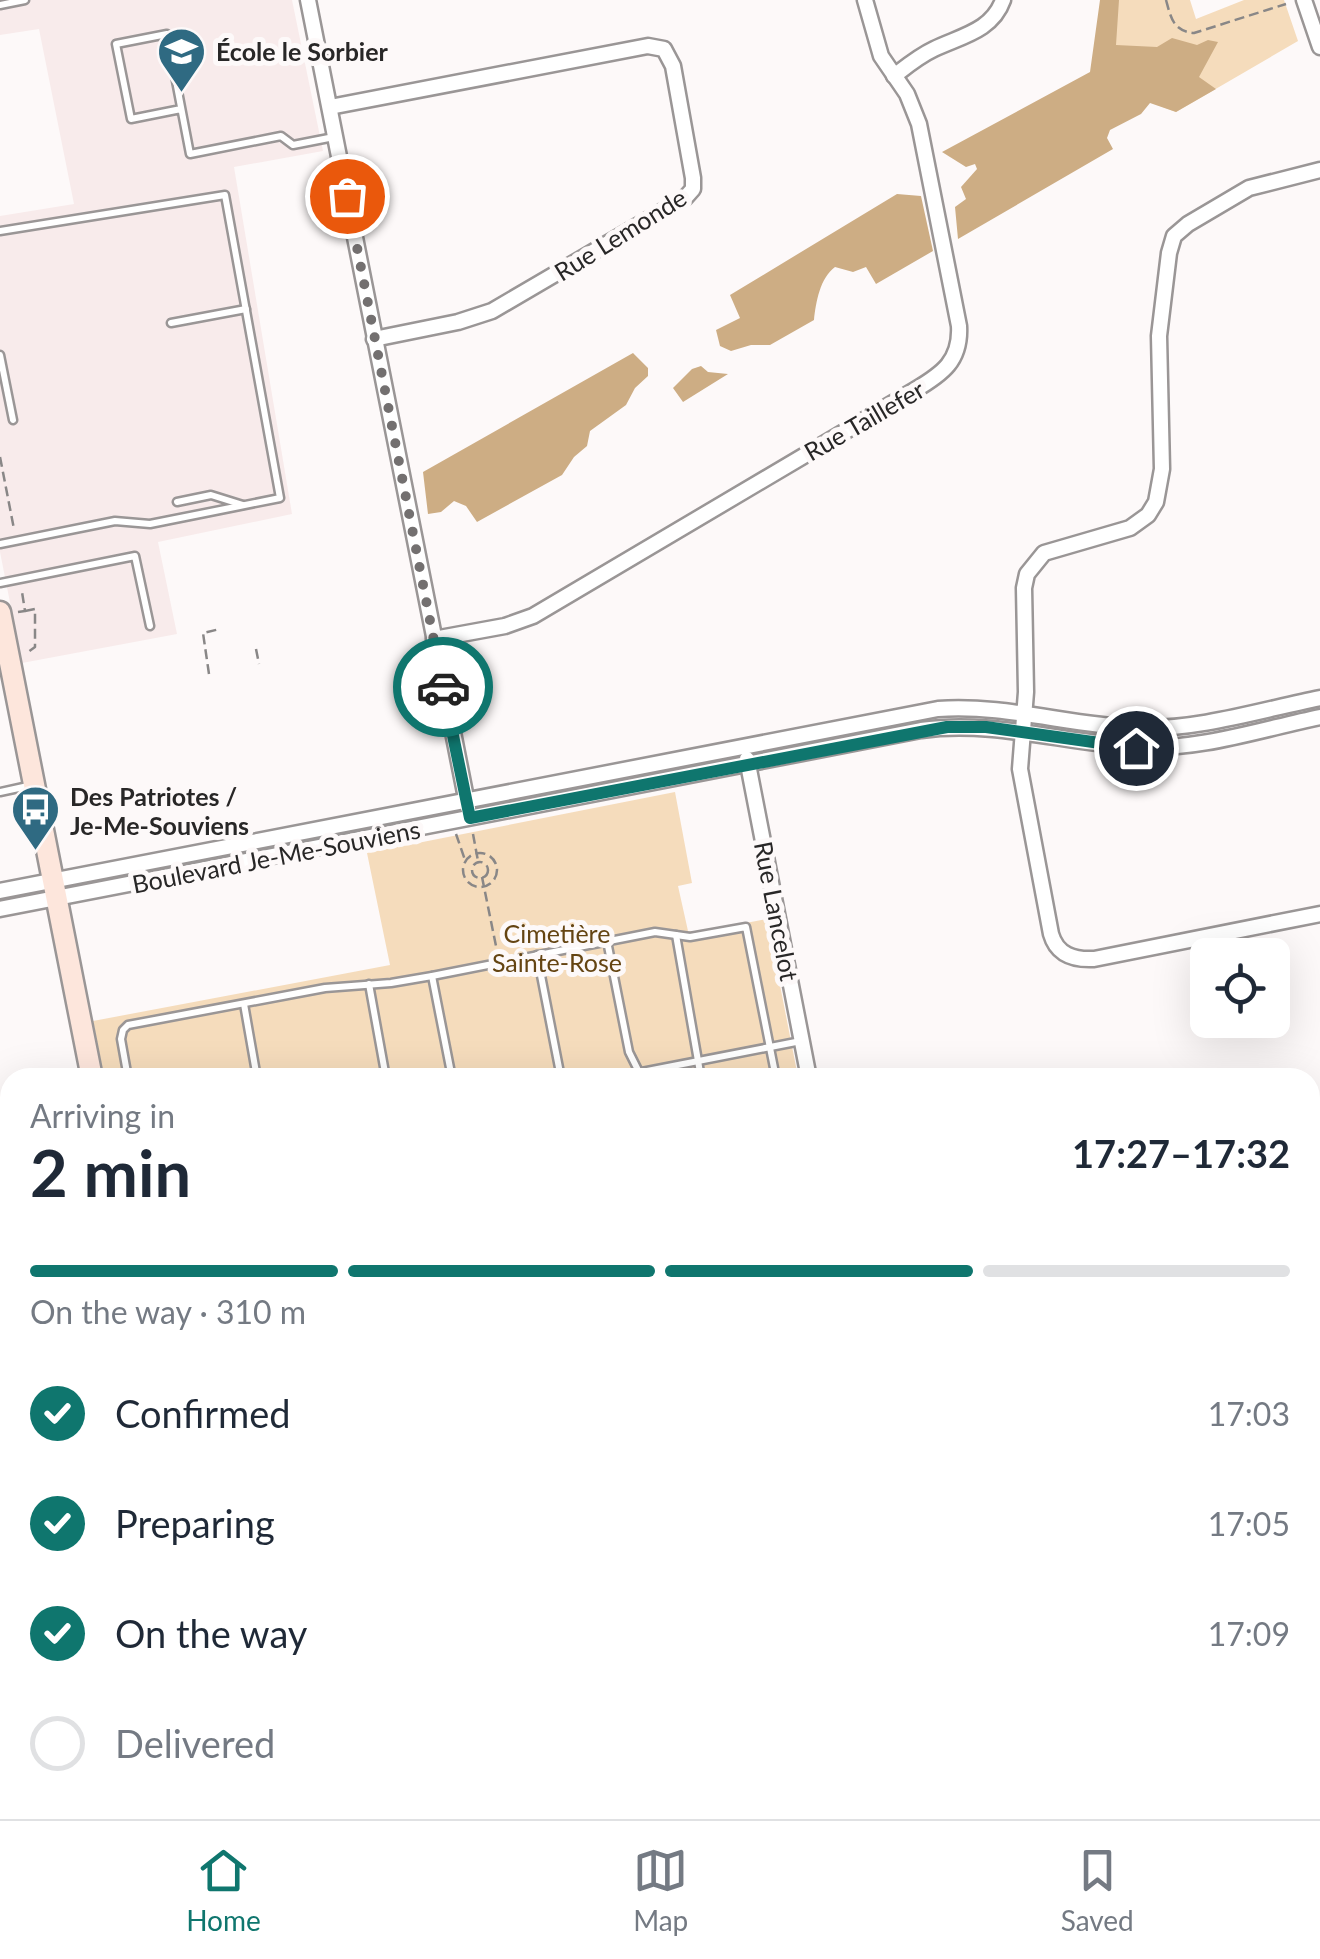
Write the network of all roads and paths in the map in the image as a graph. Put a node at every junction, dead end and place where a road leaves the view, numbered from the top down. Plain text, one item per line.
1 (25, 0) edge
2 (308, 0) edge
3 (865, 0) edge
4 (1003, 0) edge
5 (1166, 0) edge
6 (1304, 0) edge
7 (1288, 4) dead end
8 (0, 5) edge
9 (1320, 46) edge
10 (894, 76) junction
11 (330, 107) junction
12 (181, 109) junction
13 (336, 137) junction
14 (1320, 170) edge
15 (0, 231) edge
16 (246, 309) junction
17 (171, 324) dead end
18 (374, 339) junction
19 (0, 354) edge
20 (13, 420) dead end
21 (0, 457) edge
22 (9, 472) dead end
23 (2, 473) edge
24 (177, 502) dead end
25 (244, 505) junction
26 (13, 524) dead end
27 (0, 544) edge
28 (0, 583) edge
29 (21, 587) dead end
30 (26, 611) junction
31 (6, 612) edge
32 (150, 626) dead end
33 (220, 630) dead end
34 (434, 639) junction
35 (25, 648) dead end
36 (256, 649) dead end
37 (259, 664) dead end
38 (210, 674) dead end
39 (1320, 698) edge
40 (1025, 714) junction
41 (1320, 717) edge
42 (1022, 732) junction
43 (744, 746) junction
44 (748, 764) junction
45 (34, 785) junction
46 (0, 792) edge
47 (466, 800) junction
48 (471, 824) junction
49 (456, 833) dead end
50 (477, 854) junction
51 (466, 861) junction
52 (478, 862) junction
53 (496, 867) junction
54 (488, 868) junction
55 (472, 871) junction
56 (464, 874) junction
57 (482, 877) junction
58 (484, 886) junction
59 (55, 890) junction
60 (0, 891) edge
61 (0, 909) edge
62 (1320, 914) edge
63 (676, 935) junction
64 (607, 941) junction
65 (538, 955) junction
66 (499, 962) junction
67 (432, 976) junction
68 (369, 984) junction
69 (244, 1004) junction
70 (802, 1041) junction
71 (770, 1047) junction
72 (697, 1061) junction
73 (90, 1068) edge
74 (126, 1068) edge
75 (256, 1068) edge
76 (384, 1068) edge
77 (450, 1068) edge
78 (559, 1068) edge
79 (637, 1068) edge
80 (668, 1068) edge
81 (698, 1068) edge
82 (774, 1068) edge
83 (807, 1068) edge

1 - 8 lane
2 - 11 street
3 - 10 street, Rue Taillefer
4 - 10 street
5 - 7 path
6 - 9 street
10 - 34 street, Rue Taillefer
11 - 13 street
11 - 18 street, Rue Lemonde
12 - 12 lane
12 - 13 lane
13 - 18 street
14 - 40 street
15 - 16 lane
16 - 17 lane
16 - 25 lane
18 - 34 street
19 - 20 lane
21 - 23 path
22 - 23 path
23 - 26 path
24 - 25 lane
25 - 27 lane
28 - 32 lane
29 - 30 path
30 - 31 path
30 - 35 path
31 - 45 street
33 - 38 path
34 - 47 street
36 - 37 path
39 - 40 street, Boulevard Je-Me-Souviens
40 - 42 street
40 - 43 street, Boulevard Je-Me-Souviens
41 - 42 street, Boulevard Je-Me-Souviens
42 - 44 street, Boulevard Je-Me-Souviens
42 - 62 street
43 - 44 street, Rue Lancelot
43 - 47 street, Boulevard Je-Me-Souviens
44 - 48 street, Boulevard Je-Me-Souviens
44 - 70 street, Rue Lancelot
45 - 46 lane
45 - 59 street
47 - 48 street
47 - 59 street, Boulevard Je-Me-Souviens
48 - 50 path
48 - 59 street, Boulevard Je-Me-Souviens
49 - 51 path
50 - 51 path
50 - 52 path
50 - 53 path
51 - 56 path
52 - 54 path
52 - 55 path
53 - 54 path
53 - 58 path
54 - 57 path
55 - 56 path
55 - 57 path
56 - 58 path
57 - 58 path
58 - 66 path
59 - 60 street, Boulevard Je-Me-Souviens
59 - 61 street, Boulevard Je-Me-Souviens
59 - 73 street
63 - 64 lane
63 - 71 lane
63 - 72 lane
64 - 65 lane
64 - 79 lane
65 - 66 lane
65 - 78 lane
66 - 67 lane
67 - 68 lane
67 - 77 lane
68 - 69 lane
68 - 76 lane
69 - 74 lane
69 - 75 lane
70 - 71 lane
70 - 83 street, Rue Lancelot
71 - 72 lane
71 - 82 lane
72 - 80 lane
72 - 81 lane

